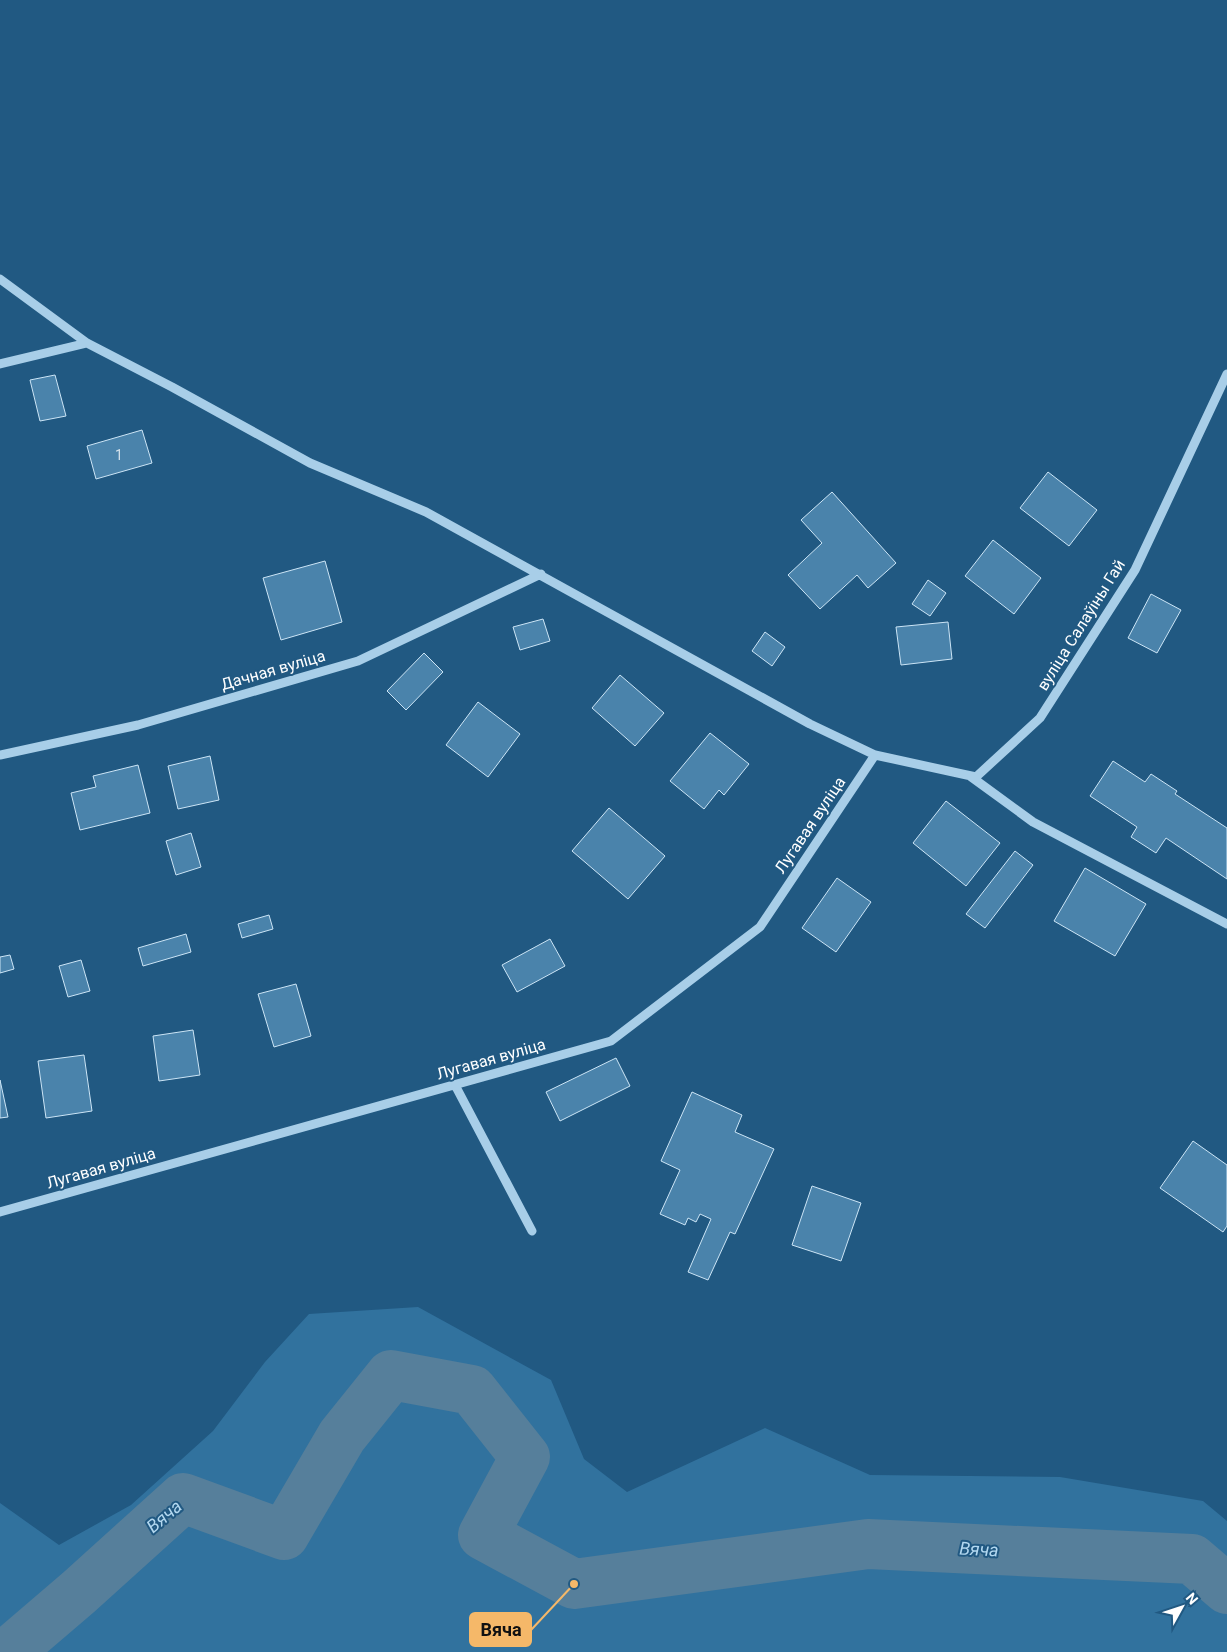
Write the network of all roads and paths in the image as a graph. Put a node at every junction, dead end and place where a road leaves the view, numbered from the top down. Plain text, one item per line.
1 (0, 279) edge
2 (87, 343) junction
3 (0, 364) edge
4 (1227, 374) edge
5 (541, 574) junction
6 (0, 754) edge
7 (875, 755) junction
8 (969, 776) junction
9 (1227, 924) edge
10 (455, 1085) junction
11 (0, 1212) edge
12 (532, 1231) dead end

1 - 2 street
2 - 3 street
2 - 5 street
4 - 8 street, вуліца Салаўіны Гай
5 - 6 street, Дачная вуліца
5 - 7 street
7 - 8 street
7 - 10 street, Лугавая вуліца
8 - 9 street
10 - 11 street, Лугавая вуліца
10 - 12 street

